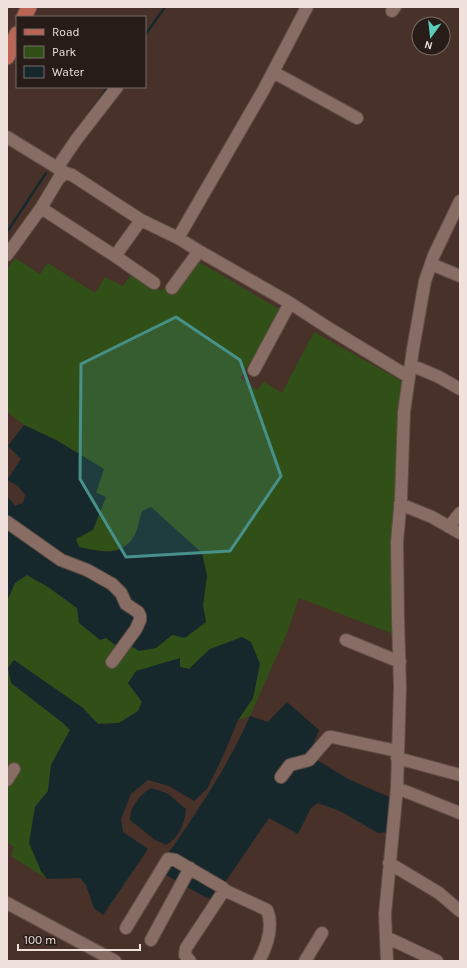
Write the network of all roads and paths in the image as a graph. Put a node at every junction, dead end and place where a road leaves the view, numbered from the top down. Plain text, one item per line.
1 (29, 7) edge
2 (307, 7) edge
3 (24, 16) edge
4 (16, 36) edge
5 (7, 57) edge
6 (273, 72) junction
7 (116, 88) edge
8 (357, 118) dead end
9 (7, 137) edge
10 (62, 170) junction
11 (460, 201) edge
12 (41, 208) junction
13 (141, 220) junction
14 (178, 238) junction
15 (199, 251) junction
16 (7, 255) edge
17 (115, 256) junction
18 (431, 264) junction
19 (460, 276) edge
20 (154, 283) dead end
21 (172, 288) dead end
22 (290, 303) junction
23 (254, 370) dead end
24 (410, 371) junction
25 (460, 389) edge
26 (400, 504) junction
27 (460, 513) edge
28 (7, 522) edge
29 (455, 530) edge
30 (346, 640) dead end
31 (112, 662) dead end
32 (400, 662) junction
33 (397, 754) junction
34 (14, 769) dead end
35 (460, 775) edge
36 (281, 778) dead end
37 (7, 780) edge
38 (397, 788) junction
39 (460, 813) edge
40 (389, 862) junction
41 (190, 868) junction
42 (224, 890) junction
43 (7, 903) edge
44 (460, 911) edge
45 (126, 928) dead end
46 (322, 933) dead end
47 (386, 937) junction
48 (151, 940) dead end
49 (115, 961) edge
50 (190, 961) edge
51 (259, 961) edge
52 (305, 961) edge
53 (387, 961) edge
54 (437, 961) edge

1 - 3 main road
2 - 6 street
4 - 5 main road
6 - 8 street
6 - 14 street
7 - 10 street
9 - 10 street
10 - 12 street
10 - 13 street
11 - 18 street
12 - 16 street
12 - 17 street
13 - 14 street
13 - 17 street
14 - 15 street
15 - 21 street
15 - 22 street
17 - 20 street
18 - 19 street
18 - 24 street
22 - 23 street
22 - 24 street
24 - 25 street
24 - 26 street
26 - 29 street
26 - 32 street
27 - 29 street
28 - 31 street
30 - 32 street
32 - 33 street
33 - 35 street
33 - 36 street
33 - 38 street
34 - 37 street
38 - 39 street
38 - 40 street
40 - 44 street
40 - 47 street
41 - 42 street
41 - 45 street
41 - 48 street
42 - 50 street
42 - 51 street
43 - 49 street
46 - 52 street
47 - 53 street
47 - 54 street

